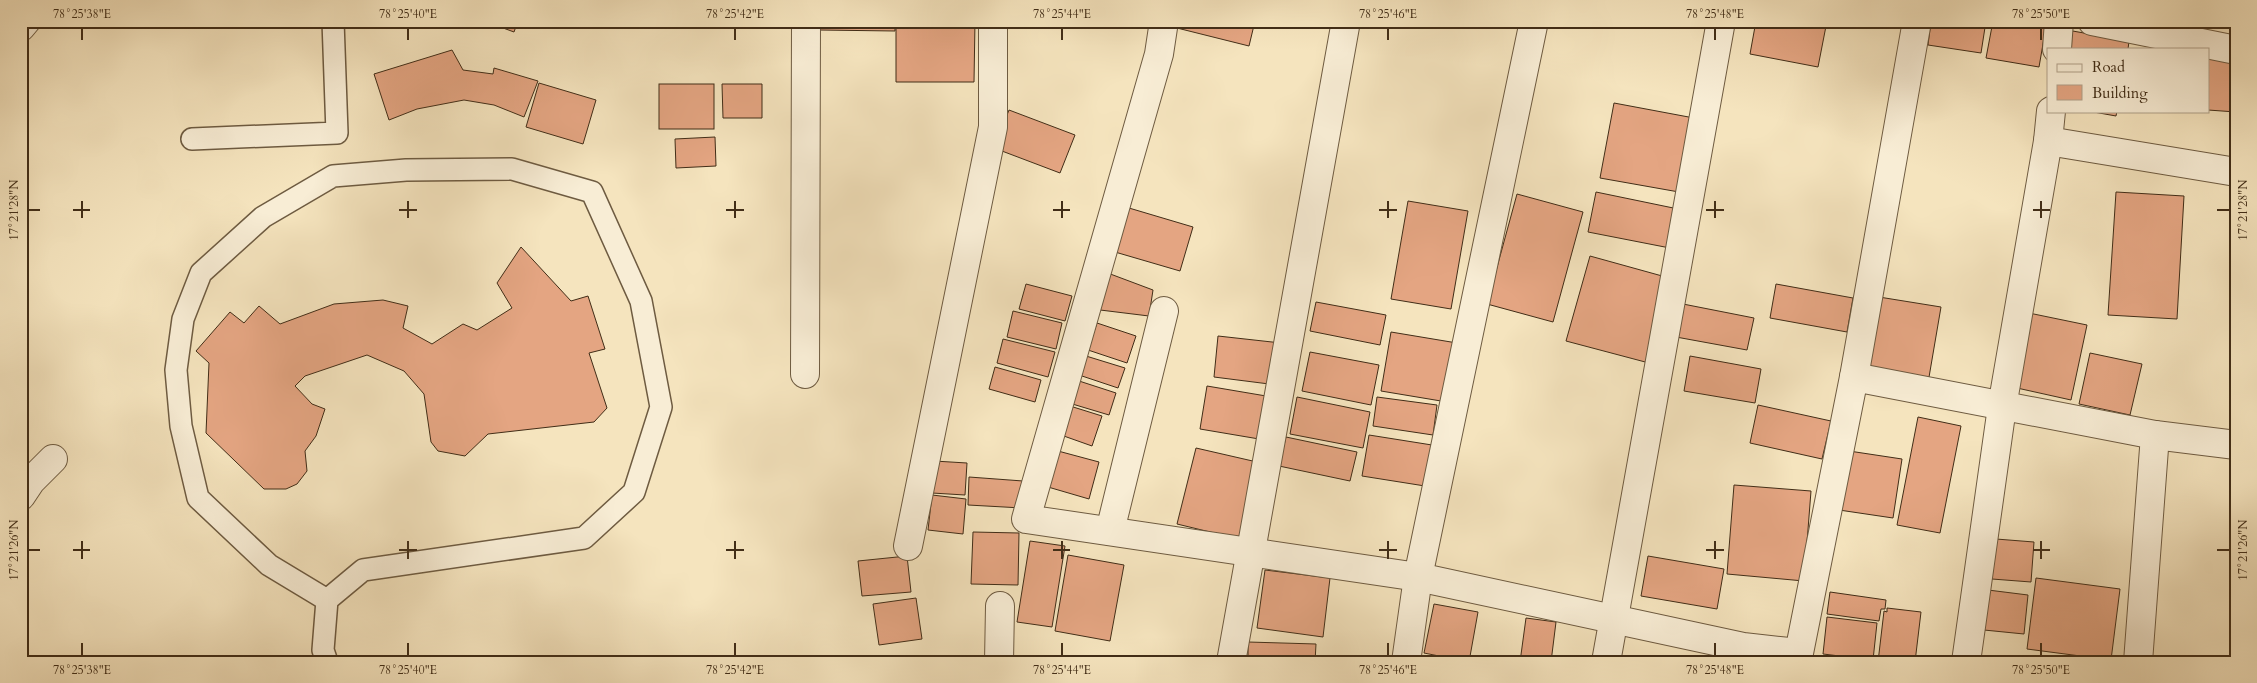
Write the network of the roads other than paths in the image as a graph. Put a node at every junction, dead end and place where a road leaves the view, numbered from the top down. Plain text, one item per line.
1 (26, 21) edge
2 (332, 21) edge
3 (806, 21) edge
4 (993, 21) edge
5 (1164, 21) edge
6 (1346, 21) edge
7 (1534, 21) edge
8 (1721, 21) edge
9 (1917, 21) edge
10 (2059, 21) edge
11 (2092, 21) edge
12 (21, 27) edge
13 (2179, 30) edge
14 (2057, 48) edge
15 (2236, 50) edge
16 (2051, 112) edge
17 (192, 139) dead end
18 (2048, 141) junction
19 (2236, 172) edge
20 (1164, 311) dead end
21 (805, 374) dead end
22 (1854, 377) junction
23 (2002, 407) junction
24 (2155, 436) junction
25 (2236, 445) edge
26 (53, 459) dead end
27 (21, 496) edge
28 (1110, 531) junction
29 (908, 546) dead end
30 (1252, 551) junction
31 (1418, 577) junction
32 (327, 600) junction
33 (1000, 606) dead end
34 (1615, 618) junction
35 (1744, 654) edge
36 (327, 662) edge
37 (999, 662) edge
38 (1231, 662) edge
39 (1406, 662) edge
40 (1606, 662) edge
41 (1966, 662) edge
42 (2138, 662) edge

1 - 12 street
2 - 17 lane
3 - 21 street
4 - 29 street
5 - 28 street
6 - 30 street
7 - 31 street
8 - 34 street
9 - 22 street
10 - 14 street
11 - 13 street
13 - 15 street
16 - 18 street
18 - 19 street
18 - 23 street
20 - 28 street
22 - 23 street
22 - 35 street
23 - 24 street
23 - 41 street
24 - 25 street
24 - 42 street
26 - 27 street
28 - 30 street
30 - 31 street
30 - 38 street
31 - 34 street
31 - 39 street
32 - 32 lane
32 - 36 lane
33 - 37 street
34 - 35 street
34 - 40 street

